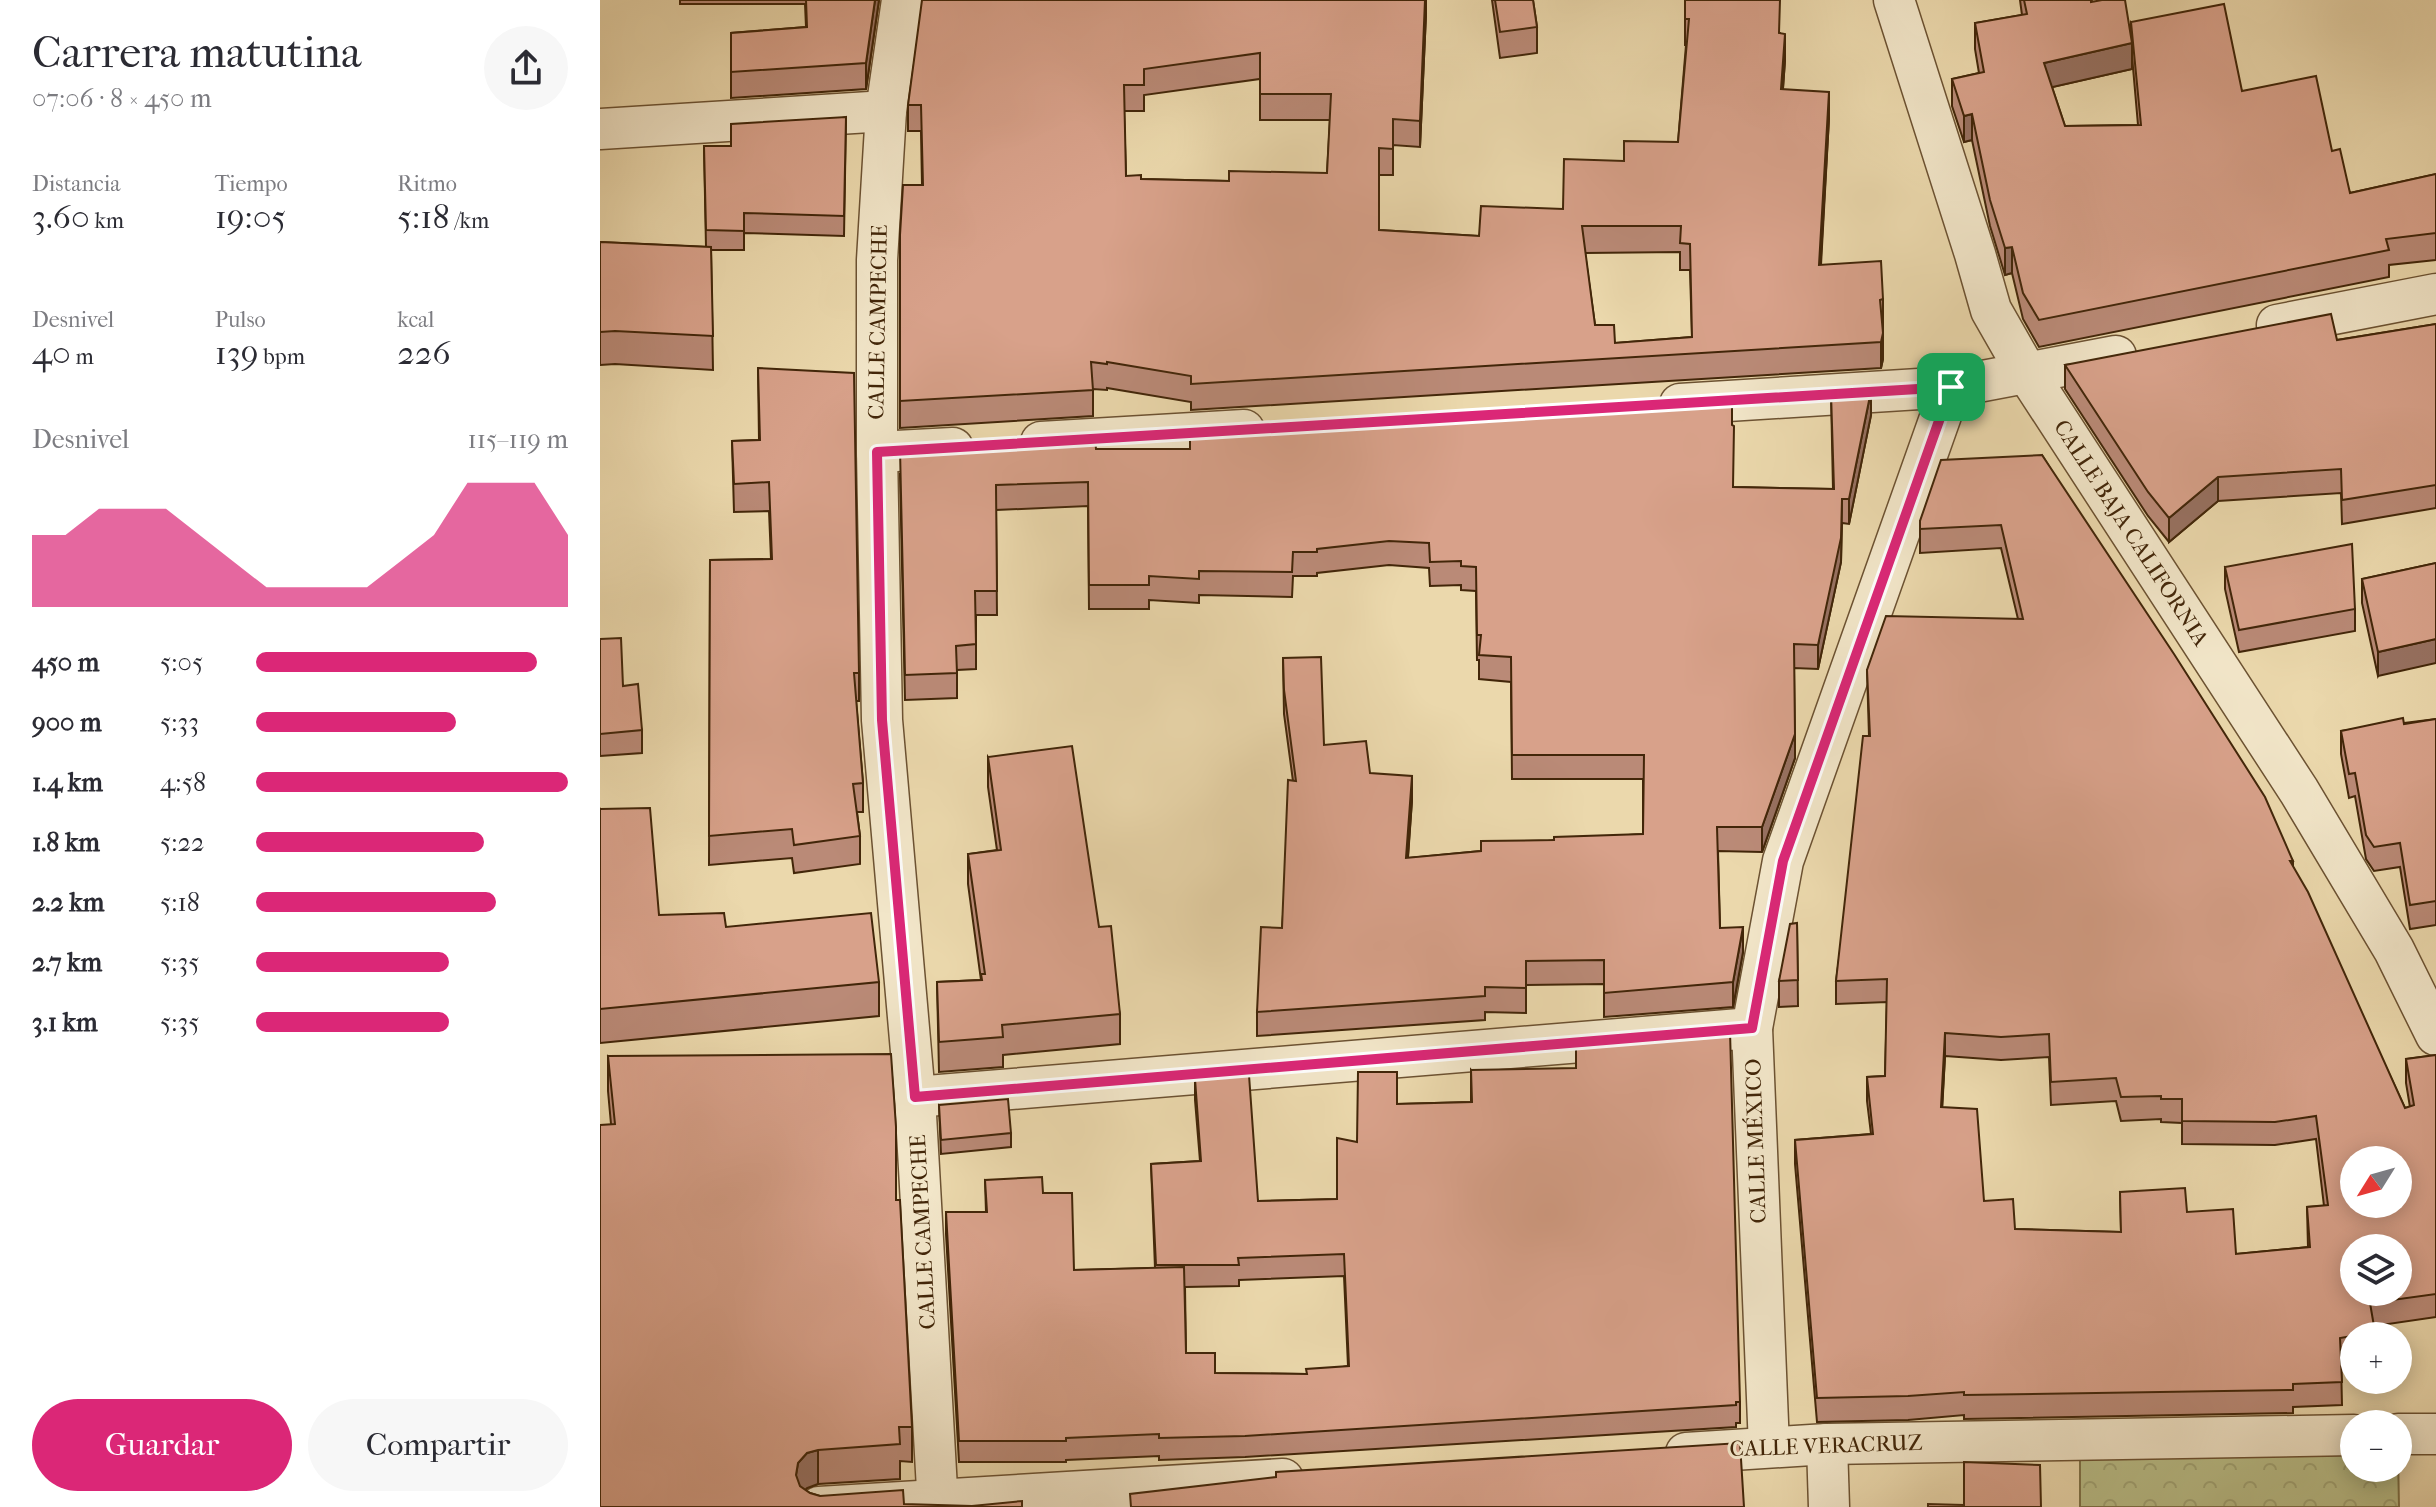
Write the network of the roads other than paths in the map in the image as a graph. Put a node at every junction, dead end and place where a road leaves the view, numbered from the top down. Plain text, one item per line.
1 (902, 0) edge
2 (1894, 0) edge
3 (886, 111) junction
4 (600, 129) edge
5 (2436, 294) edge
6 (2239, 332) edge
7 (2148, 349) edge
8 (2027, 373) junction
9 (1951, 387) junction
10 (1651, 406) edge
11 (1272, 428) edge
12 (877, 452) junction
13 (1752, 1028) junction
14 (2436, 1035) edge
15 (915, 1097) junction
16 (2412, 1434) edge
17 (2436, 1434) edge
18 (2340, 1435) edge
19 (1827, 1444) junction
20 (1769, 1447) junction
21 (1643, 1455) edge
22 (1314, 1477) edge
23 (938, 1504) edge
24 (819, 1507) edge
25 (1829, 1507) edge

1 - 3 street, CALLE CAMPECHE
2 - 8 street, CALLE BAJA CALIFORNIA
3 - 4 street
3 - 12 street, CALLE CAMPECHE
5 - 6 street
7 - 8 street
8 - 9 street
8 - 14 street, CALLE BAJA CALIFORNIA
9 - 10 street
9 - 13 street, CALLE MÉXICO
11 - 12 street
12 - 15 street, CALLE CAMPECHE
13 - 15 street
13 - 20 street, CALLE MÉXICO
15 - 23 street, CALLE CAMPECHE
16 - 17 street
18 - 19 street, CALLE VERACRUZ
19 - 20 street, CALLE VERACRUZ
19 - 25 street
20 - 21 street, CALLE VERACRUZ
22 - 23 street
23 - 24 street

